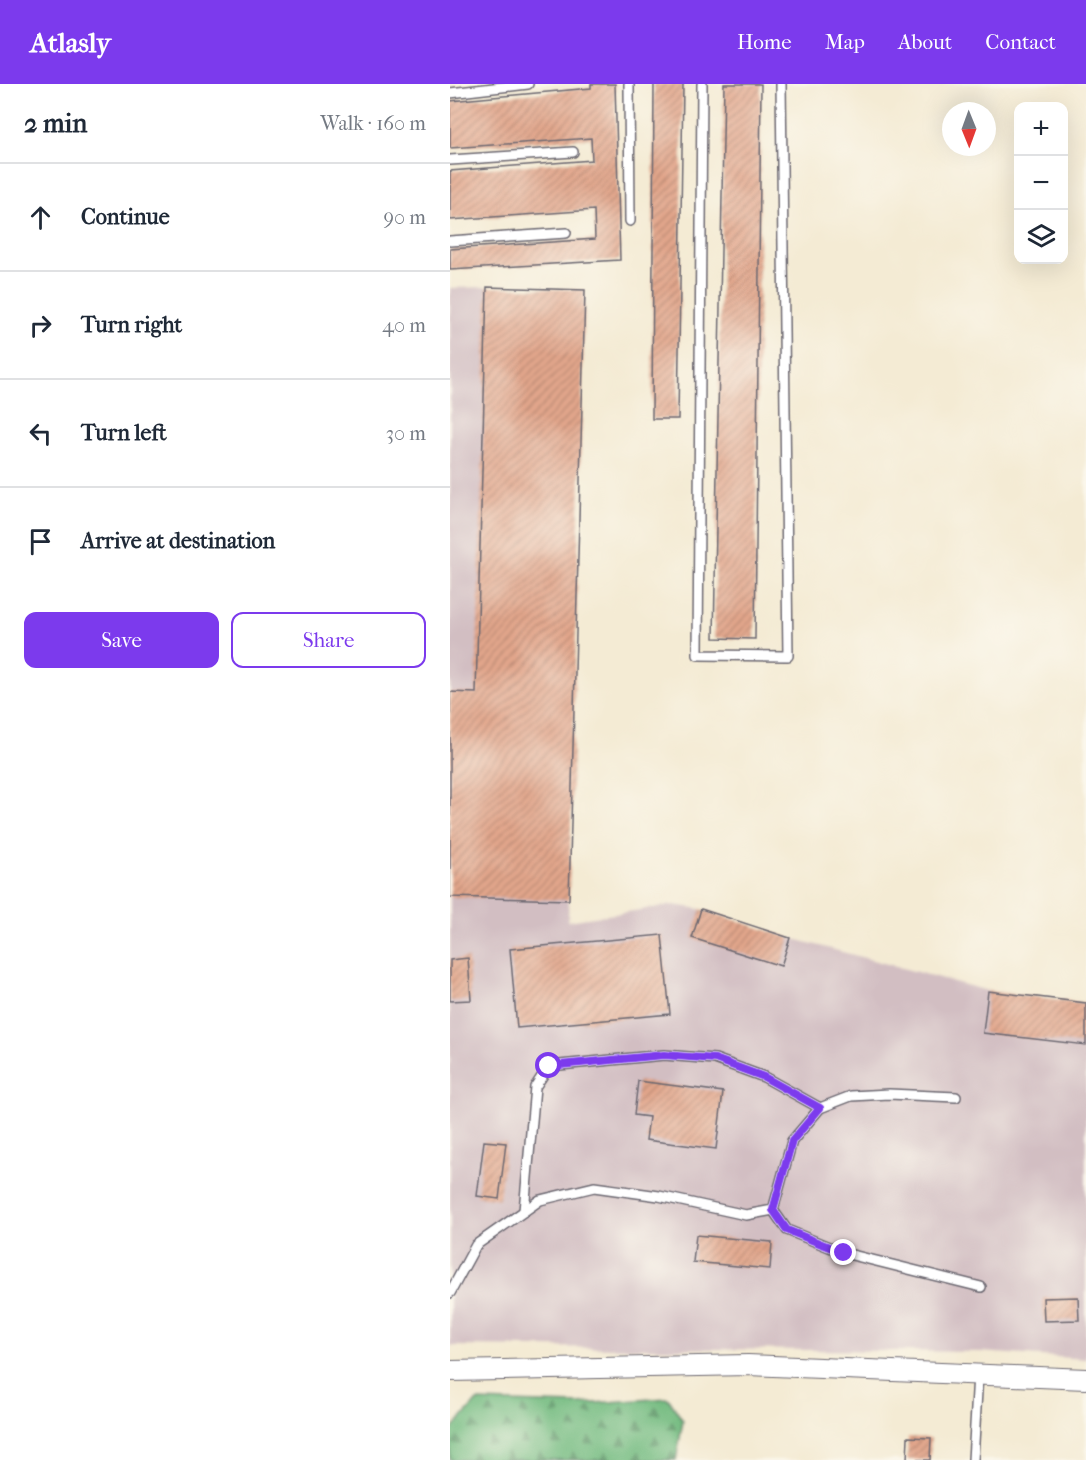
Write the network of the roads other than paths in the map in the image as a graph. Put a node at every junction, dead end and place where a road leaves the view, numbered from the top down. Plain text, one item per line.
1 (528, 84) edge
2 (629, 84) edge
3 (702, 84) edge
4 (781, 84) edge
5 (450, 93) edge
6 (573, 152) dead end
7 (450, 160) edge
8 (630, 221) dead end
9 (566, 233) dead end
10 (450, 241) edge
11 (956, 1097) dead end
12 (820, 1108) junction
13 (773, 1210) junction
14 (524, 1211) junction
15 (981, 1287) dead end
16 (450, 1293) edge
17 (450, 1371) edge
18 (978, 1374) junction
19 (1086, 1379) edge
20 (973, 1460) edge

1 - 5 lane
2 - 8 lane
3 - 4 lane
6 - 7 lane
9 - 10 lane
11 - 12 lane
12 - 13 lane
12 - 14 lane
13 - 14 lane
13 - 15 lane
14 - 16 lane
17 - 18 street
18 - 19 street
18 - 20 lane

